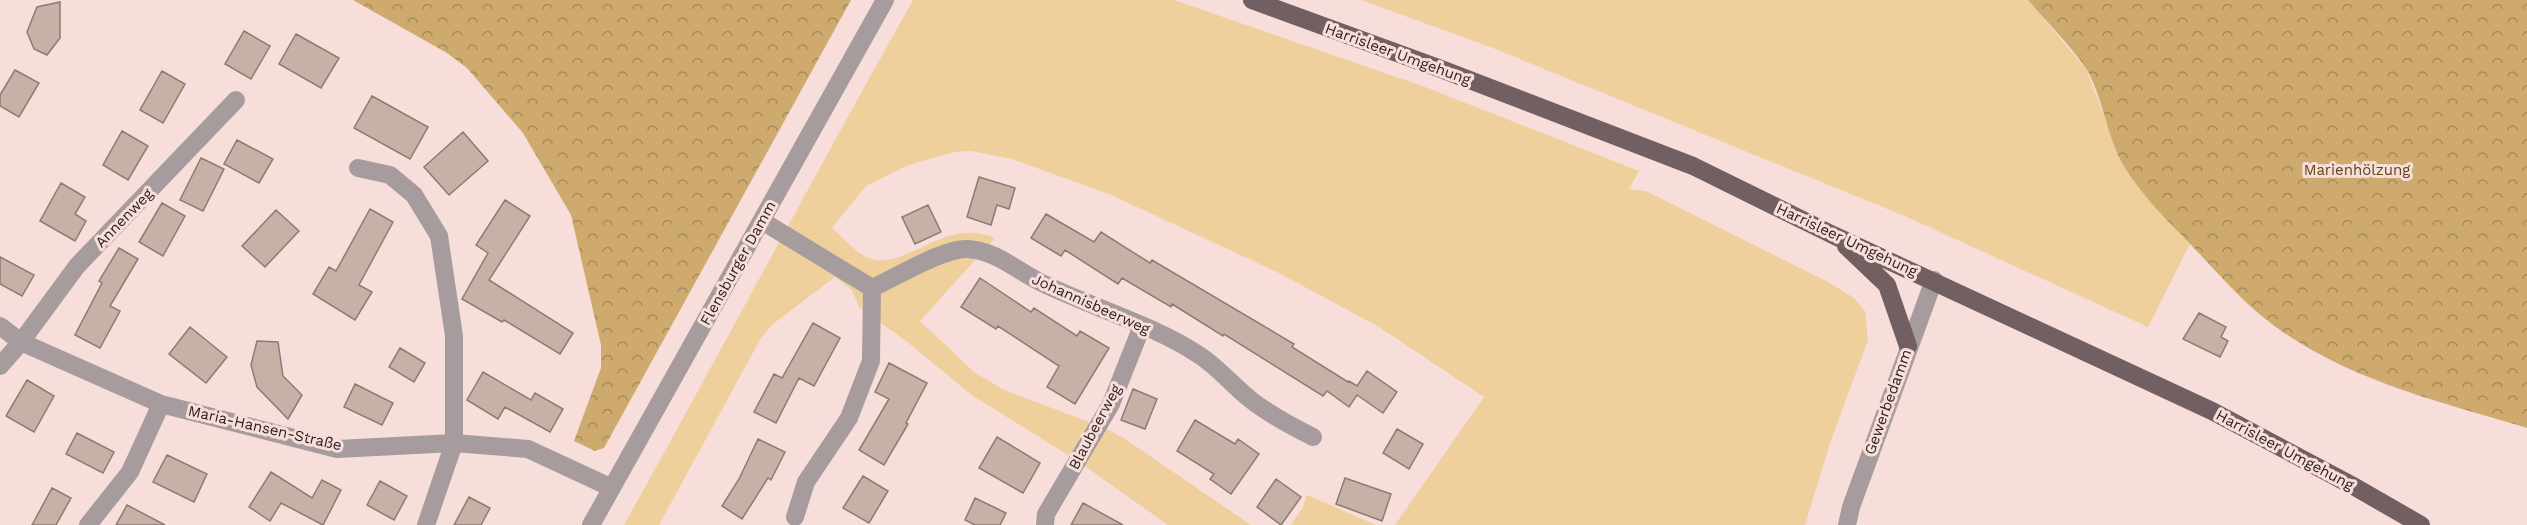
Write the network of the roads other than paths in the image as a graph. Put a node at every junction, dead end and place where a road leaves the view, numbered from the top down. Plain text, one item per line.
1 (885, 0) edge
2 (1252, 0) edge
3 (236, 100) dead end
4 (357, 168) dead end
5 (762, 221) junction
6 (1833, 235) junction
7 (1934, 280) junction
8 (872, 288) junction
9 (0, 326) edge
10 (1142, 326) junction
11 (21, 342) junction
12 (1908, 346) junction
13 (0, 366) edge
14 (161, 404) junction
15 (1313, 437) dead end
16 (454, 443) junction
17 (612, 488) junction
18 (795, 517) dead end
19 (88, 525) edge
20 (426, 525) edge
21 (591, 525) edge
22 (1045, 525) edge
23 (1847, 525) edge
24 (2421, 525) edge

1 - 5 street, Flensburger Damm
2 - 6 main road, Harrisleer Umgehung
3 - 11 street, Annenweg
4 - 16 street
5 - 8 street
5 - 17 street, Flensburger Damm
6 - 7 main road, Harrisleer Umgehung
6 - 12 main road
7 - 12 street, Gewerbedamm
7 - 24 main road, Harrisleer Umgehung
8 - 10 street, Johannisbeerweg
8 - 18 street
9 - 11 street, Maria-Hansen-Straße
10 - 15 street, Johannisbeerweg
10 - 22 street, Blaubeerweg
11 - 13 street, Annenweg
11 - 14 street, Maria-Hansen-Straße
12 - 23 street, Gewerbedamm
14 - 16 street, Maria-Hansen-Straße
14 - 19 street
16 - 17 street, Maria-Hansen-Straße
16 - 20 street
17 - 21 street, Flensburger Damm

